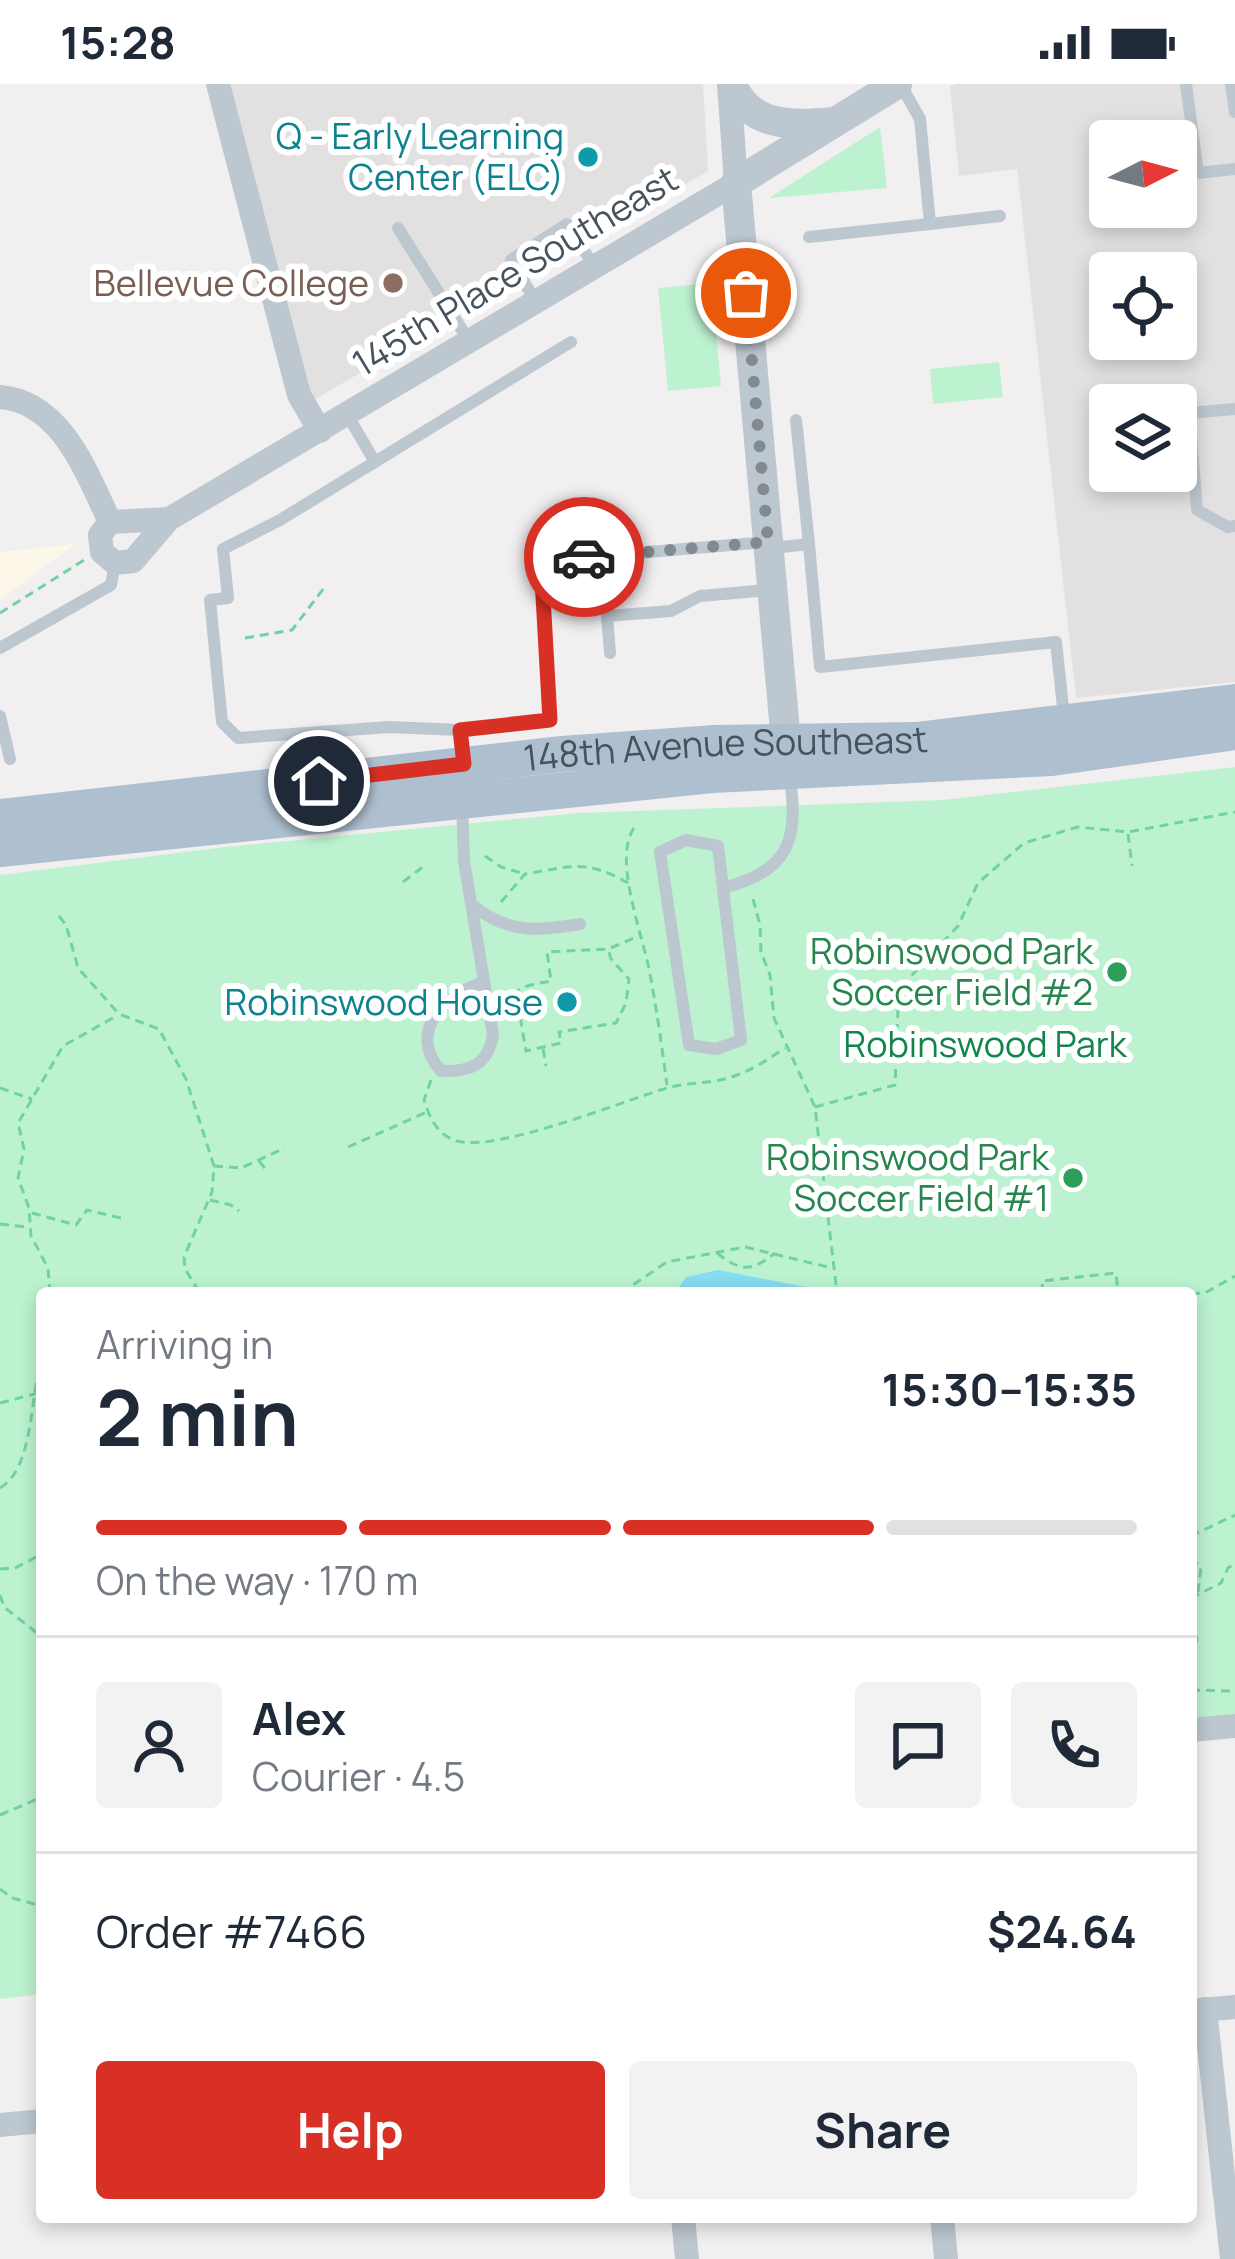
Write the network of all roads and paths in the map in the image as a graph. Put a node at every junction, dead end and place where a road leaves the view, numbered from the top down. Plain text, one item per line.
1 (218, 84) edge
2 (730, 84) edge
3 (899, 84) edge
4 (1186, 84) edge
5 (1231, 84) edge
6 (1235, 112) edge
7 (841, 122) junction
8 (1235, 169) edge
9 (736, 183) junction
10 (1000, 216) dead end
11 (930, 224) junction
12 (398, 228) dead end
13 (809, 237) dead end
14 (594, 266) junction
15 (536, 302) junction
16 (571, 342) dead end
17 (469, 343) junction
18 (0, 397) edge
19 (1235, 409) edge
20 (348, 416) junction
21 (796, 420) dead end
22 (320, 431) junction
23 (375, 462) junction
24 (169, 519) junction
25 (110, 522) junction
26 (1235, 526) edge
27 (809, 544) junction
28 (769, 545) junction
29 (109, 558) junction
30 (324, 588) dead end
31 (773, 590) junction
32 (0, 613) edge
33 (245, 638) dead end
34 (0, 648) edge
35 (610, 653) dead end
36 (1235, 702) edge
37 (0, 716) edge
38 (1064, 723) junction
39 (1235, 732) edge
40 (787, 756) junction
41 (10, 759) dead end
42 (462, 765) junction
43 (1235, 812) edge
44 (0, 817) edge
45 (634, 828) dead end
46 (1128, 832) junction
47 (0, 849) edge
48 (485, 856) dead end
49 (424, 866) dead end
50 (1132, 866) dead end
51 (525, 874) junction
52 (403, 882) dead end
53 (629, 884) junction
54 (723, 888) junction
55 (753, 899) dead end
56 (644, 902) dead end
57 (634, 906) junction
58 (474, 907) junction
59 (59, 916) dead end
60 (487, 917) junction
61 (580, 924) dead end
62 (640, 935) junction
63 (608, 949) junction
64 (484, 982) junction
65 (119, 1014) junction
66 (543, 1048) junction
67 (785, 1048) junction
68 (546, 1066) dead end
69 (441, 1071) junction
70 (668, 1087) junction
71 (0, 1088) edge
72 (34, 1100) junction
73 (815, 1108) junction
74 (427, 1112) junction
75 (348, 1147) dead end
76 (285, 1148) dead end
77 (257, 1160) junction
78 (214, 1166) junction
79 (268, 1172) dead end
80 (208, 1200) junction
81 (238, 1211) dead end
82 (30, 1212) junction
83 (125, 1219) dead end
84 (0, 1224) edge
85 (28, 1227) junction
86 (777, 1252) junction
87 (717, 1253) junction
88 (834, 1268) junction
89 (1235, 1276) edge
90 (50, 1287) edge
91 (196, 1287) edge
92 (630, 1287) edge
93 (836, 1287) edge
94 (1042, 1287) edge
95 (1117, 1287) edge
96 (1197, 1294) edge
97 (36, 1385) edge
98 (34, 1393) junction
99 (0, 1403) edge
100 (0, 1488) edge
101 (1235, 1515) edge
102 (1197, 1533) edge
103 (36, 1557) edge
104 (1197, 1563) edge
105 (1235, 1563) edge
106 (0, 1569) edge
107 (1198, 1594) joint
108 (0, 1595) edge
109 (36, 1632) edge
110 (1197, 1690) edge
111 (1235, 1691) edge
112 (1235, 1726) edge
113 (1197, 1729) edge
114 (36, 1800) edge
115 (0, 1815) edge
116 (0, 1889) edge
117 (36, 1904) edge
118 (1235, 2007) edge
119 (1198, 2010) edge
120 (36, 2122) edge
121 (0, 2125) edge
122 (684, 2223) edge
123 (943, 2223) edge
124 (687, 2259) edge
125 (946, 2259) edge
126 (1232, 2259) edge

1 - 22 street
2 - 7 street
2 - 9 street
3 - 7 street, 145th Place Southeast
3 - 11 lane
4 - 8 lane
5 - 6 lane
7 - 9 street, 145th Place Southeast
9 - 14 street, 145th Place Southeast
9 - 28 street
10 - 11 lane
11 - 13 lane
12 - 17 lane
14 - 15 street, 145th Place Southeast
14 - 15 lane
15 - 17 street, 145th Place Southeast
16 - 23 lane
17 - 20 street, 145th Place Southeast
18 - 25 street
19 - 26 lane
20 - 22 street, 145th Place Southeast
20 - 23 lane
21 - 27 lane
22 - 24 street, 145th Place Southeast
23 - 42 lane
24 - 25 street
24 - 29 street
25 - 29 street
27 - 28 lane
27 - 38 lane
28 - 31 street
28 - 42 lane
29 - 32 path
29 - 34 lane
30 - 33 path
31 - 35 lane
31 - 40 street
36 - 38 main road, 148th Avenue Southeast
37 - 41 lane
38 - 40 main road, 148th Avenue Southeast
39 - 40 main road, 148th Avenue Southeast
40 - 42 main road, 148th Avenue Southeast
40 - 54 lane
42 - 44 main road, 148th Avenue Southeast
42 - 47 main road, 148th Avenue Southeast
42 - 58 lane
43 - 46 path
45 - 53 path
46 - 50 path
46 - 73 path
48 - 51 path
49 - 52 path
51 - 53 path
51 - 60 path
53 - 57 path
54 - 54 lane
55 - 67 path
56 - 57 path
57 - 62 path
58 - 60 lane
58 - 64 lane
59 - 65 path
60 - 61 lane
62 - 63 path
62 - 70 path
63 - 66 path
63 - 66 path
64 - 69 lane
64 - 69 lane
65 - 72 path
65 - 78 path
66 - 68 path
67 - 70 path
67 - 73 path
69 - 74 path
70 - 74 path
71 - 72 path
72 - 82 path
73 - 88 path
74 - 75 path
76 - 77 path
77 - 78 path
77 - 79 path
78 - 80 path
80 - 81 path
80 - 91 path
82 - 83 path
82 - 85 path
84 - 85 path
85 - 90 path
86 - 87 path
86 - 87 path
86 - 88 path
87 - 92 path
88 - 93 path
89 - 96 path
94 - 95 path
97 - 98 path
98 - 99 path
98 - 100 path
101 - 102 path
103 - 106 path
104 - 107 path
105 - 107 path
108 - 109 path
110 - 111 path
112 - 113 street
114 - 115 path
116 - 117 path
118 - 119 street
119 - 126 street
120 - 121 street
122 - 124 street
123 - 125 street

